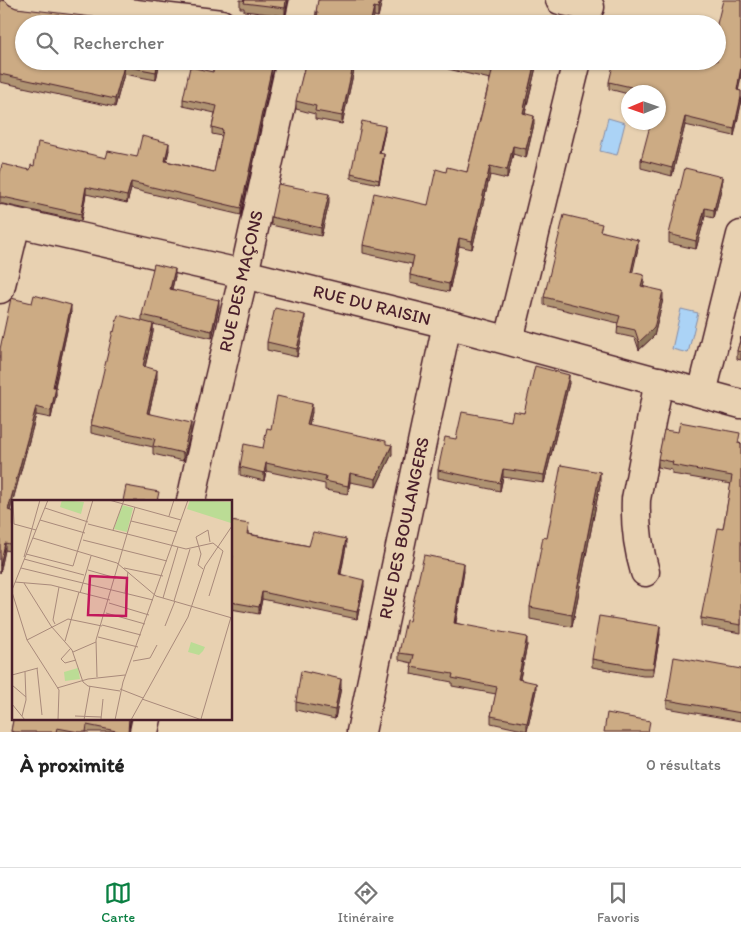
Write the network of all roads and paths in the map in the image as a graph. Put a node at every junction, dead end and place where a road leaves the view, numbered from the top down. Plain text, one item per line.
1 (18, 0) edge
2 (304, 0) edge
3 (560, 0) edge
4 (589, 10) edge
5 (145, 15) edge
6 (301, 15) edge
7 (289, 70) edge
8 (575, 70) edge
9 (8, 221) edge
10 (741, 235) edge
11 (244, 274) junction
12 (0, 289) edge
13 (447, 324) junction
14 (509, 340) junction
15 (659, 381) junction
16 (702, 393) junction
17 (741, 404) edge
18 (191, 500) edge
19 (645, 572) dead end
20 (361, 732) edge

1 - 5 street
2 - 6 street
3 - 4 street
7 - 11 street, RUE DES MAÇONS
8 - 14 street
9 - 11 street, RUE DU RAISIN
9 - 12 street
10 - 16 street
11 - 13 street, RUE DU RAISIN
11 - 18 street, RUE DES MAÇONS
13 - 14 street, RUE DU RAISIN
13 - 20 street, RUE DES BOULANGERS
14 - 15 street, RUE DU RAISIN
15 - 16 street, RUE DU RAISIN
15 - 19 street
16 - 17 street, RUE DU RAISIN

